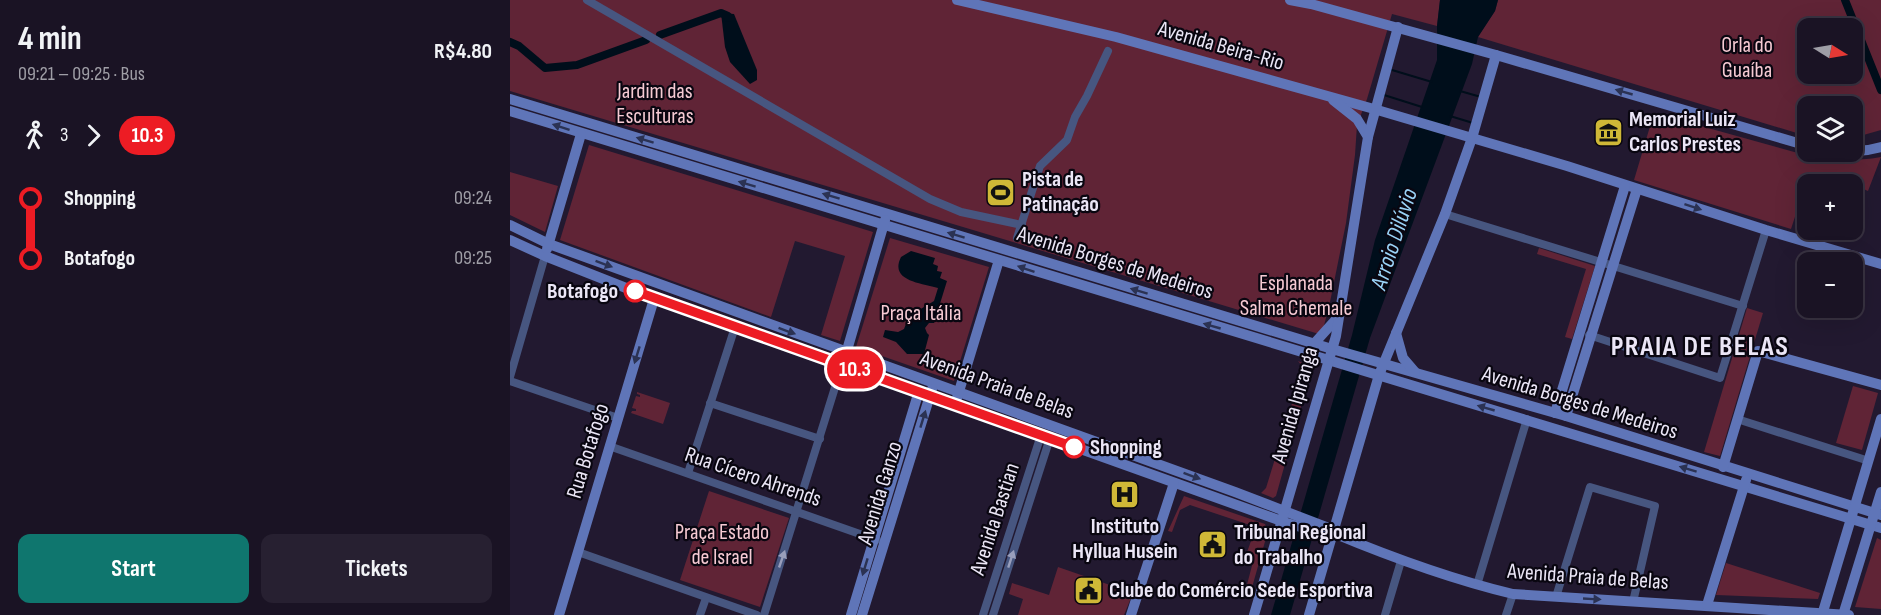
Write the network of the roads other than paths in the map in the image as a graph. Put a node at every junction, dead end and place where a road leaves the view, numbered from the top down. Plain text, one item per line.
1 (587, 0) edge
2 (957, 0) edge
3 (1290, 0) edge
4 (1398, 27) junction
5 (1116, 37) junction
6 (1496, 55) junction
7 (1328, 96) junction
8 (510, 99) edge
9 (1374, 109) junction
10 (510, 111) edge
11 (580, 134) junction
12 (1368, 137) junction
13 (1472, 138) junction
14 (1489, 143) junction
15 (1797, 143) edge
16 (1881, 147) edge
17 (1863, 150) edge
18 (1465, 159) junction
19 (1626, 186) junction
20 (1637, 189) junction
21 (887, 213) junction
22 (1445, 214) junction
23 (510, 225) edge
24 (1022, 225) junction
25 (884, 226) junction
26 (1766, 230) junction
27 (510, 240) edge
28 (1616, 240) junction
29 (549, 244) junction
30 (1016, 244) junction
31 (545, 256) junction
32 (999, 260) junction
33 (1608, 264) junction
34 (1881, 264) edge
35 (654, 299) junction
36 (1743, 306) junction
37 (1339, 316) junction
38 (735, 327) junction
39 (1396, 333) junction
40 (1585, 334) junction
41 (1316, 344) junction
42 (1337, 350) junction
43 (846, 352) junction
44 (1304, 353) junction
45 (1333, 362) junction
46 (1378, 362) junction
47 (842, 365) junction
48 (1374, 374) junction
49 (1418, 374) junction
50 (510, 377) edge
51 (510, 381) edge
52 (934, 382) junction
53 (1881, 385) edge
54 (919, 391) junction
55 (959, 392) junction
56 (930, 395) junction
57 (710, 403) junction
58 (956, 404) junction
59 (1561, 415) junction
60 (618, 418) junction
61 (1527, 419) junction
62 (1737, 419) junction
63 (1881, 419) edge
64 (1542, 424) junction
65 (1045, 437) junction
66 (820, 439) junction
67 (609, 446) junction
68 (1869, 461) junction
69 (1723, 466) junction
70 (895, 469) junction
71 (906, 472) junction
72 (688, 473) junction
73 (1748, 474) junction
74 (1174, 483) junction
75 (1744, 486) junction
76 (1881, 492) edge
77 (1017, 507) junction
78 (1855, 507) junction
79 (1026, 510) junction
80 (797, 512) junction
81 (1261, 514) junction
82 (1878, 514) edge
83 (1287, 518) junction
84 (1852, 519) junction
85 (1876, 526) edge
86 (1328, 531) junction
87 (1276, 539) junction
88 (879, 541) junction
89 (578, 552) junction
90 (1401, 561) junction
91 (1477, 585) junction
92 (990, 594) junction
93 (1513, 594) junction
94 (999, 597) junction
95 (1556, 597) junction
96 (706, 598) junction
97 (1633, 602) junction
98 (1707, 606) junction
99 (1675, 609) edge
100 (1822, 614) edge
101 (559, 615) edge
102 (700, 615) edge
103 (757, 615) edge
104 (764, 615) edge
105 (851, 615) edge
106 (862, 615) edge
107 (983, 615) edge
108 (993, 615) edge
109 (1131, 615) edge
110 (1254, 615) edge
111 (1309, 615) edge
112 (1385, 615) edge
113 (1506, 615) edge
114 (1844, 615) edge
115 (1849, 615) edge

1 - 24 street
2 - 5 main road, Avenida Beira-Rio
3 - 4 main road
4 - 6 main road
4 - 9 main road, Avenida Ipiranga
5 - 7 main road, Avenida Beira-Rio
5 - 24 street
6 - 13 main road
15 -> 6 main road
7 - 9 main road, Avenida Beira-Rio
7 - 12 main road
21 -> 8 main road, Avenida Borges de Medeiros
9 - 12 main road, Avenida Ipiranga
9 - 13 main road, Avenida Beira-Rio
11 -> 10 main road, Avenida Borges de Medeiros
25 -> 11 main road, Avenida Borges de Medeiros
11 - 29 main road
12 - 37 main road, Avenida Ipiranga
13 - 14 main road, Avenida Beira-Rio
13 - 18 main road
14 - 18 main road
14 - 19 main road, Avenida Beira-Rio
16 - 17 main road
18 - 22 main road
19 - 20 main road, Avenida Beira-Rio
19 - 28 main road
20 -> 26 main road, Avenida Beira-Rio
20 - 28 main road
21 - 25 main road
30 -> 21 main road, Avenida Borges de Medeiros
22 - 33 street
22 - 39 main road
23 - 29 main road, Avenida Praia de Belas
24 - 30 street
25 - 32 main road, Avenida Borges de Medeiros
25 - 43 main road
26 - 34 main road, Avenida Beira-Rio
26 - 36 street
27 - 31 main road, Avenida Praia de Belas
28 - 33 main road
29 - 31 main road
29 -> 43 main road, Avenida Praia de Belas
41 -> 30 main road, Avenida Borges de Medeiros
31 - 35 main road, Avenida Praia de Belas
31 - 50 street
44 -> 32 main road, Avenida Borges de Medeiros
32 - 55 main road
33 - 36 street
33 - 40 main road
35 - 38 main road, Avenida Praia de Belas
35 -> 60 main road, Rua Botafogo
36 - 40 street
37 - 41 main road
37 - 42 main road, Avenida Ipiranga
38 - 47 main road, Avenida Praia de Belas
38 - 57 street
39 - 46 main road
39 - 49 main road
40 - 59 main road
41 - 42 main road, Avenida Borges de Medeiros
41 - 44 main road
42 - 45 main road, Avenida Ipiranga
42 - 46 main road, Avenida Borges de Medeiros
43 - 47 main road
43 - 52 main road, Avenida Praia de Belas
44 - 45 main road, Avenida Borges de Medeiros
45 - 48 main road, Avenida Borges de Medeiros
45 - 83 main road, Avenida Ipiranga
46 - 48 main road
46 - 49 main road, Avenida Borges de Medeiros
47 - 54 main road, Avenida Praia de Belas
47 - 66 street
61 -> 48 main road, Avenida Borges de Medeiros
48 - 86 main road
49 - 59 main road, Avenida Borges de Medeiros
51 - 60 street
52 - 55 main road, Avenida Praia de Belas
52 - 56 main road, Avenida Ganzo
53 - 62 main road
54 - 56 main road, Avenida Praia de Belas
54 - 70 main road, Avenida Ganzo
55 - 58 main road
55 -> 83 main road, Avenida Praia de Belas
56 - 58 main road, Avenida Praia de Belas
71 -> 56 main road, Avenida Ganzo
57 - 66 street
57 - 72 street
58 - 65 main road, Avenida Praia de Belas
59 - 64 main road
59 - 69 main road, Avenida Borges de Medeiros
60 - 67 main road, Rua Botafogo
61 - 64 main road, Avenida Borges de Medeiros
61 - 91 street
62 - 68 street
62 - 69 main road
63 - 68 main road
75 -> 64 main road, Avenida Borges de Medeiros
65 - 74 main road, Avenida Praia de Belas
65 - 77 street, Avenida Bastian
65 - 79 street, Avenida Bastian
66 - 80 street
67 - 72 street, Rua Cícero Ahrends
67 - 89 main road, Rua Botafogo
68 - 78 main road
69 - 73 main road, Avenida Borges de Medeiros
70 - 71 main road
70 - 88 main road, Avenida Ganzo
71 - 88 main road, Avenida Ganzo
72 - 80 street, Rua Cícero Ahrends
73 - 75 main road
73 - 78 main road, Avenida Borges de Medeiros
74 - 81 main road, Avenida Praia de Belas
74 - 109 main road
75 - 84 main road, Avenida Borges de Medeiros
75 - 98 main road
76 - 82 main road
77 - 79 street
77 - 92 street, Avenida Bastian
78 - 82 main road, Avenida Borges de Medeiros
78 - 84 main road
94 -> 79 street, Avenida Bastian
80 - 88 street, Rua Cícero Ahrends
104 -> 80 street
81 - 83 main road, Avenida Praia de Belas
81 - 87 main road
82 - 85 main road
83 - 86 main road, Avenida Praia de Belas
83 - 87 main road, Avenida Ipiranga
84 - 85 main road, Avenida Borges de Medeiros
84 - 100 main road
85 - 114 main road
86 - 90 main road, Avenida Praia de Belas
86 - 111 main road
87 - 110 main road, Avenida Ipiranga
88 -> 105 main road, Avenida Ganzo
88 - 106 main road, Avenida Ganzo
89 - 96 street
89 - 101 main road, Rua Botafogo
90 - 91 main road, Avenida Praia de Belas
90 - 112 street
91 - 93 main road, Avenida Praia de Belas
92 - 94 street
92 - 107 street, Avenida Bastian
93 - 95 main road, Avenida Praia de Belas
93 - 113 street
94 - 108 street, Avenida Bastian
95 -> 97 main road, Avenida Praia de Belas
95 - 97 street
96 - 102 street
96 - 103 street
97 - 99 main road, Avenida Praia de Belas
98 - 99 main road, Avenida Praia de Belas
98 - 100 main road, Avenida Praia de Belas
100 - 114 main road, Avenida Praia de Belas
114 - 115 main road, Avenida Praia de Belas

